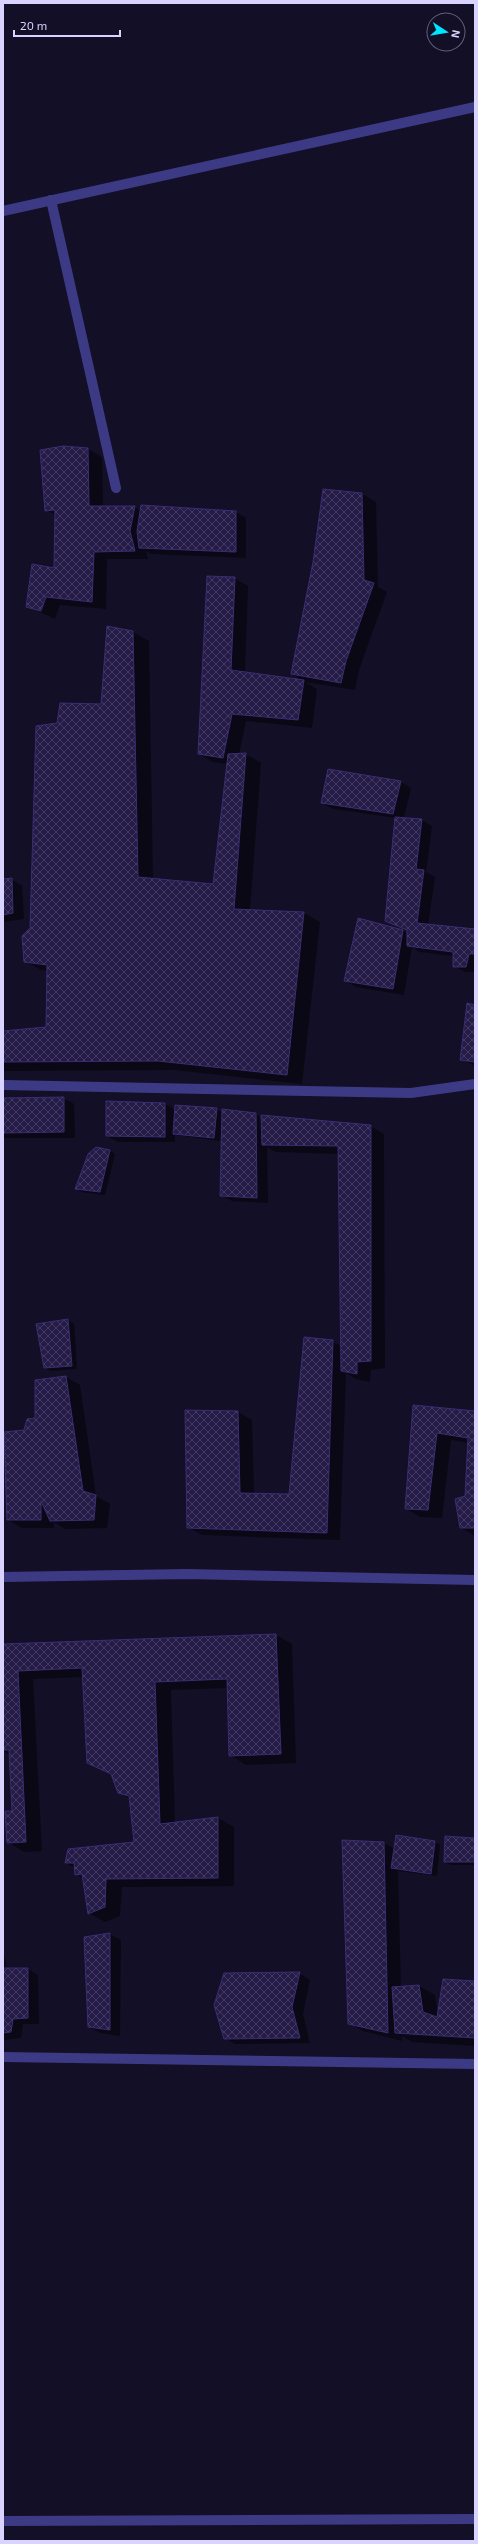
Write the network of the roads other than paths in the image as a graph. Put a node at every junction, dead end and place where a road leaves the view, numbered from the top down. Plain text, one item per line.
1 (475, 107) edge
2 (51, 200) junction
3 (3, 210) edge
4 (116, 488) dead end
5 (475, 1084) edge
6 (3, 1085) edge
7 (3, 1577) edge
8 (475, 1580) edge
9 (3, 2057) edge
10 (475, 2064) edge
11 (475, 2519) edge
12 (3, 2521) edge

1 - 2 street
2 - 3 street
2 - 4 street
5 - 6 street
7 - 8 street
9 - 10 street
11 - 12 street

